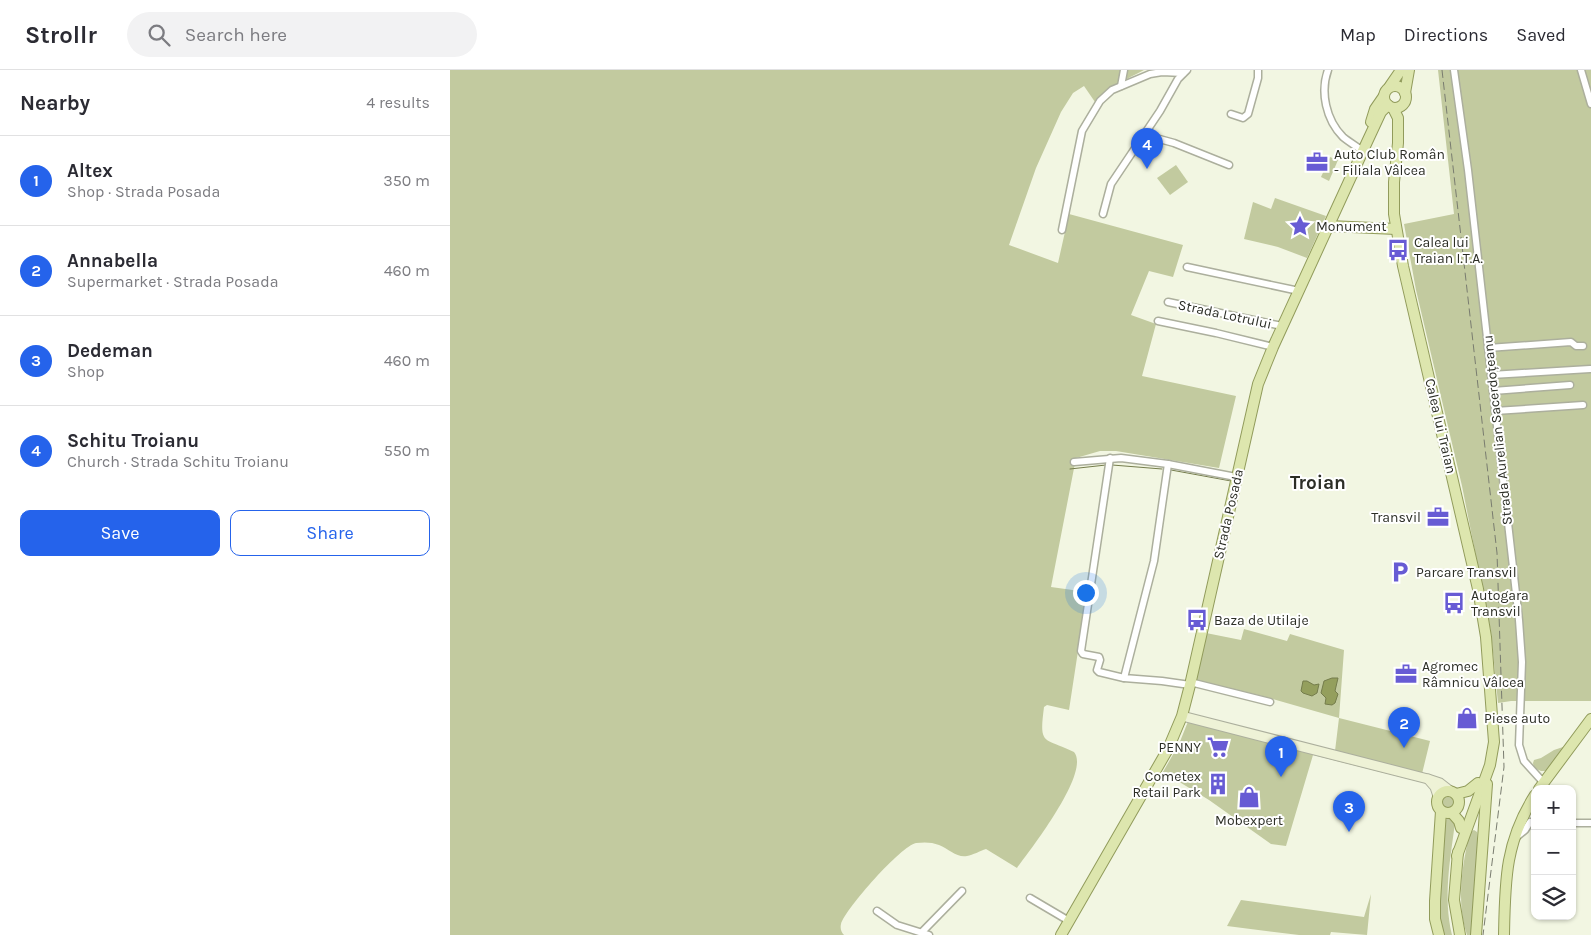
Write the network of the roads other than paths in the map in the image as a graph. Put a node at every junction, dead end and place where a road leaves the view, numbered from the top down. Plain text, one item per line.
1 (1124, 70) edge
2 (1258, 70) edge
3 (1328, 70) edge
4 (1401, 70) edge
5 (1409, 70) edge
6 (1454, 70) edge
7 (1581, 70) edge
8 (1185, 72) edge
9 (1121, 86) junction
10 (1390, 86) junction
11 (1405, 97) junction
12 (1388, 103) junction
13 (1591, 104) edge
14 (1230, 114) dead end
15 (1146, 133) junction
16 (1398, 143) junction
17 (1365, 146) junction
18 (1229, 165) dead end
19 (1102, 214) dead end
20 (1329, 226) junction
21 (1396, 229) junction
22 (1062, 230) dead end
23 (1187, 267) dead end
24 (1299, 291) junction
25 (1168, 302) dead end
26 (1158, 321) dead end
27 (1282, 326) junction
28 (1583, 346) dead end
29 (1273, 347) junction
30 (1488, 348) junction
31 (1590, 369) edge
32 (1491, 375) junction
33 (1570, 385) dead end
34 (1493, 391) junction
35 (1582, 406) dead end
36 (1495, 411) junction
37 (1110, 458) junction
38 (1074, 462) dead end
39 (1168, 464) junction
40 (1236, 477) junction
41 (1124, 678) junction
42 (1190, 684) junction
43 (1270, 702) dead end
44 (1491, 710) junction
45 (1182, 716) junction
46 (1591, 719) edge
47 (1488, 774) junction
48 (1428, 779) junction
49 (1478, 783) junction
50 (1541, 785) edge
51 (1452, 792) junction
52 (1438, 796) junction
53 (1531, 801) edge
54 (1526, 809) junction
55 (1446, 812) junction
56 (1531, 821) edge
57 (1576, 823) edge
58 (1591, 823) edge
59 (1531, 824) edge
60 (1465, 827) junction
61 (1483, 828) junction
62 (1513, 840) junction
63 (962, 891) dead end
64 (1030, 898) dead end
65 (877, 911) dead end
66 (1069, 921) junction
67 (922, 932) junction
68 (929, 935) edge
69 (1061, 935) edge
70 (1439, 935) edge
71 (1460, 935) edge
72 (1476, 935) edge
73 (1504, 935) edge

1 - 9 street
2 - 14 street
3 - 17 street
4 - 10 main road
5 - 11 main road, Calea lui Traian
6 - 30 street, Strada Aurelian Sacerdoțeanu
7 - 13 street
8 - 9 street
8 - 15 street
9 - 22 street
10 - 11 main road
10 - 12 main road
11 - 12 main road
11 - 16 main road, Calea lui Traian
12 - 16 main road, Calea lui Traian
12 - 17 main road, Strada Posada
15 - 18 street
15 - 19 street
16 - 21 main road, Calea lui Traian
17 - 20 main road, Strada Posada
20 - 21 main road
20 - 24 main road, Strada Posada
21 - 44 main road, Calea lui Traian
23 - 24 street
24 - 27 main road, Strada Posada
25 - 27 street, Strada Lotrului
26 - 29 street
27 - 29 main road, Strada Posada
28 - 30 street
29 - 40 main road, Strada Posada
30 - 32 street, Strada Aurelian Sacerdoțeanu
31 - 32 street
32 - 34 street, Strada Aurelian Sacerdoțeanu
33 - 34 street
34 - 36 street, Strada Aurelian Sacerdoțeanu
35 - 36 street
36 - 50 street, Strada Aurelian Sacerdoțeanu
37 - 38 street
37 - 39 street
37 - 41 street
39 - 40 street
39 - 41 street
40 - 42 main road, Strada Posada
41 - 42 street
42 - 43 street
42 - 45 main road, Strada Posada
44 - 47 main road, Calea lui Traian
44 - 49 main road, Calea lui Traian
45 - 48 street
45 - 66 main road, Strada Posada
46 - 50 main road
47 - 60 main road, Calea lui Traian
47 - 61 main road
48 - 51 street
48 - 52 street
49 - 51 main road
49 - 60 main road, Calea lui Traian
51 - 52 main road
51 - 55 main road
52 - 55 main road
53 - 54 main road
54 - 56 street
54 - 62 main road
55 - 60 main road
55 - 70 main road
57 - 58 street
59 - 62 street
60 - 61 main road
60 - 71 main road, Calea lui Traian
61 - 72 main road
62 - 73 main road
63 - 67 street
64 - 66 street
65 - 67 street
66 - 69 main road, Strada Posada
67 - 68 street

